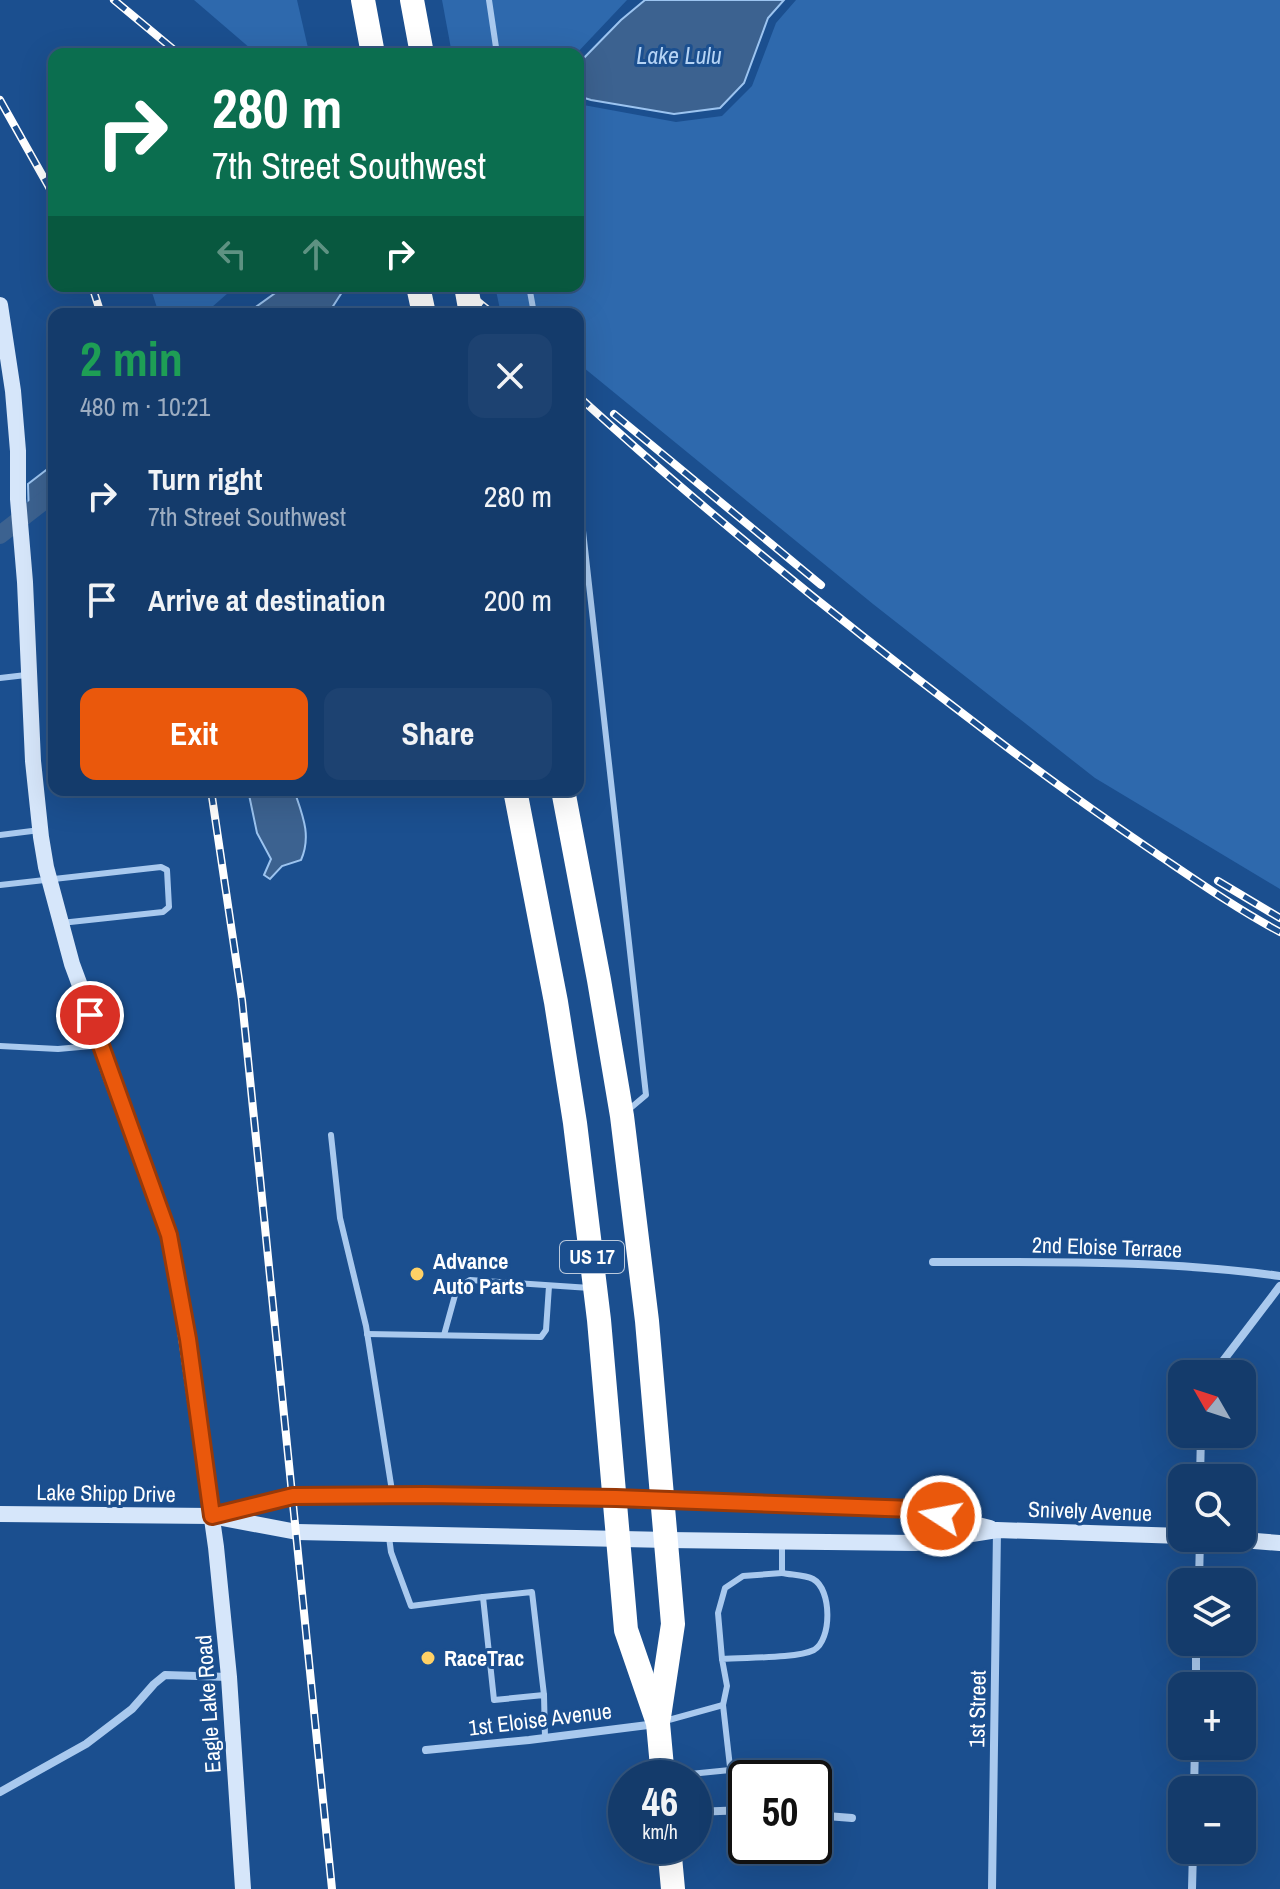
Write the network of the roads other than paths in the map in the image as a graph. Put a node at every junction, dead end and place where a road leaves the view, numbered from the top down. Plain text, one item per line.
1 (363, 0) edge
2 (412, 0) edge
3 (489, 0) edge
4 (372, 48) edge
5 (421, 48) edge
6 (496, 48) edge
7 (530, 292) edge
8 (0, 305) edge
9 (533, 308) dead end
10 (584, 541) edge
11 (29, 674) junction
12 (0, 678) edge
13 (516, 796) edge
14 (564, 796) edge
15 (40, 830) junction
16 (0, 835) edge
17 (50, 879) junction
18 (0, 885) edge
19 (61, 923) junction
20 (102, 1045) junction
21 (0, 1046) edge
22 (622, 1116) junction
23 (331, 1135) dead end
24 (933, 1262) dead end
25 (1280, 1276) edge
26 (549, 1286) junction
27 (1280, 1286) edge
28 (596, 1288) junction
29 (367, 1334) junction
30 (444, 1335) junction
31 (1224, 1360) edge
32 (393, 1495) junction
33 (616, 1498) junction
34 (664, 1499) junction
35 (0, 1514) edge
36 (212, 1516) junction
37 (997, 1530) junction
38 (388, 1534) junction
39 (1168, 1536) edge
40 (620, 1539) junction
41 (668, 1540) junction
42 (782, 1541) junction
43 (1256, 1541) edge
44 (1280, 1543) edge
45 (782, 1573) junction
46 (483, 1597) junction
47 (496, 1627) dead end
48 (486, 1628) junction
49 (499, 1657) dead end
50 (489, 1659) junction
51 (722, 1659) junction
52 (229, 1677) junction
53 (544, 1695) junction
54 (723, 1705) junction
55 (658, 1723) junction
56 (545, 1738) junction
57 (426, 1750) dead end
58 (661, 1760) edge
59 (729, 1760) edge
60 (0, 1792) edge
61 (832, 1816) edge
62 (852, 1818) dead end
63 (671, 1864) edge
64 (1193, 1864) edge
65 (243, 1889) edge
66 (673, 1889) edge
67 (992, 1889) edge
68 (1192, 1889) edge

1 - 4 highway
2 - 5 highway
3 - 6 lane
7 - 9 lane
8 - 11 street, Eagle Lake Road
10 - 22 lane
11 - 12 lane
11 - 15 street, Eagle Lake Road
13 - 28 highway, US 17
14 - 22 highway, US 17
15 - 16 lane
15 - 17 street, Eagle Lake Road
17 - 18 lane
17 - 19 street, Eagle Lake Road
17 - 19 lane
19 - 20 street, Eagle Lake Road
20 - 21 lane
20 - 36 street, Eagle Lake Road
22 - 34 highway, US 17
23 - 29 lane
24 - 25 street, 2nd Eloise Terrace
26 - 28 lane
26 - 30 lane
26 - 30 lane
27 - 31 street
28 - 33 highway, US 17
29 - 30 lane
29 - 32 lane
32 - 33 street, Snively Avenue
32 - 36 street, Snively Avenue
33 - 34 street, Snively Avenue
33 - 40 highway, US 17
34 - 37 street, Snively Avenue
34 - 41 highway, US 17
35 - 36 street, Lake Shipp Drive
36 - 38 street, Snively Avenue
36 - 52 street, Eagle Lake Road
37 - 39 street, Snively Avenue
37 - 42 street, Snively Avenue
37 - 67 street, 1st Street
38 - 40 street, Snively Avenue
38 - 46 lane
40 - 41 street, Snively Avenue
40 - 55 highway, US 17
41 - 42 street, Snively Avenue
41 - 55 highway, US 17
42 - 45 lane
43 - 44 street
45 - 51 lane
45 - 51 lane
46 - 48 lane
46 - 53 lane
47 - 48 lane
48 - 50 lane
49 - 50 lane
50 - 53 lane
51 - 54 lane
52 - 60 street
52 - 65 street, Eagle Lake Road
53 - 56 lane
54 - 55 lane
54 - 59 lane
55 - 56 street, 1st Eloise Avenue
55 - 58 highway, US 17
56 - 57 street, 1st Eloise Avenue
61 - 62 street
63 - 66 highway
64 - 68 street

